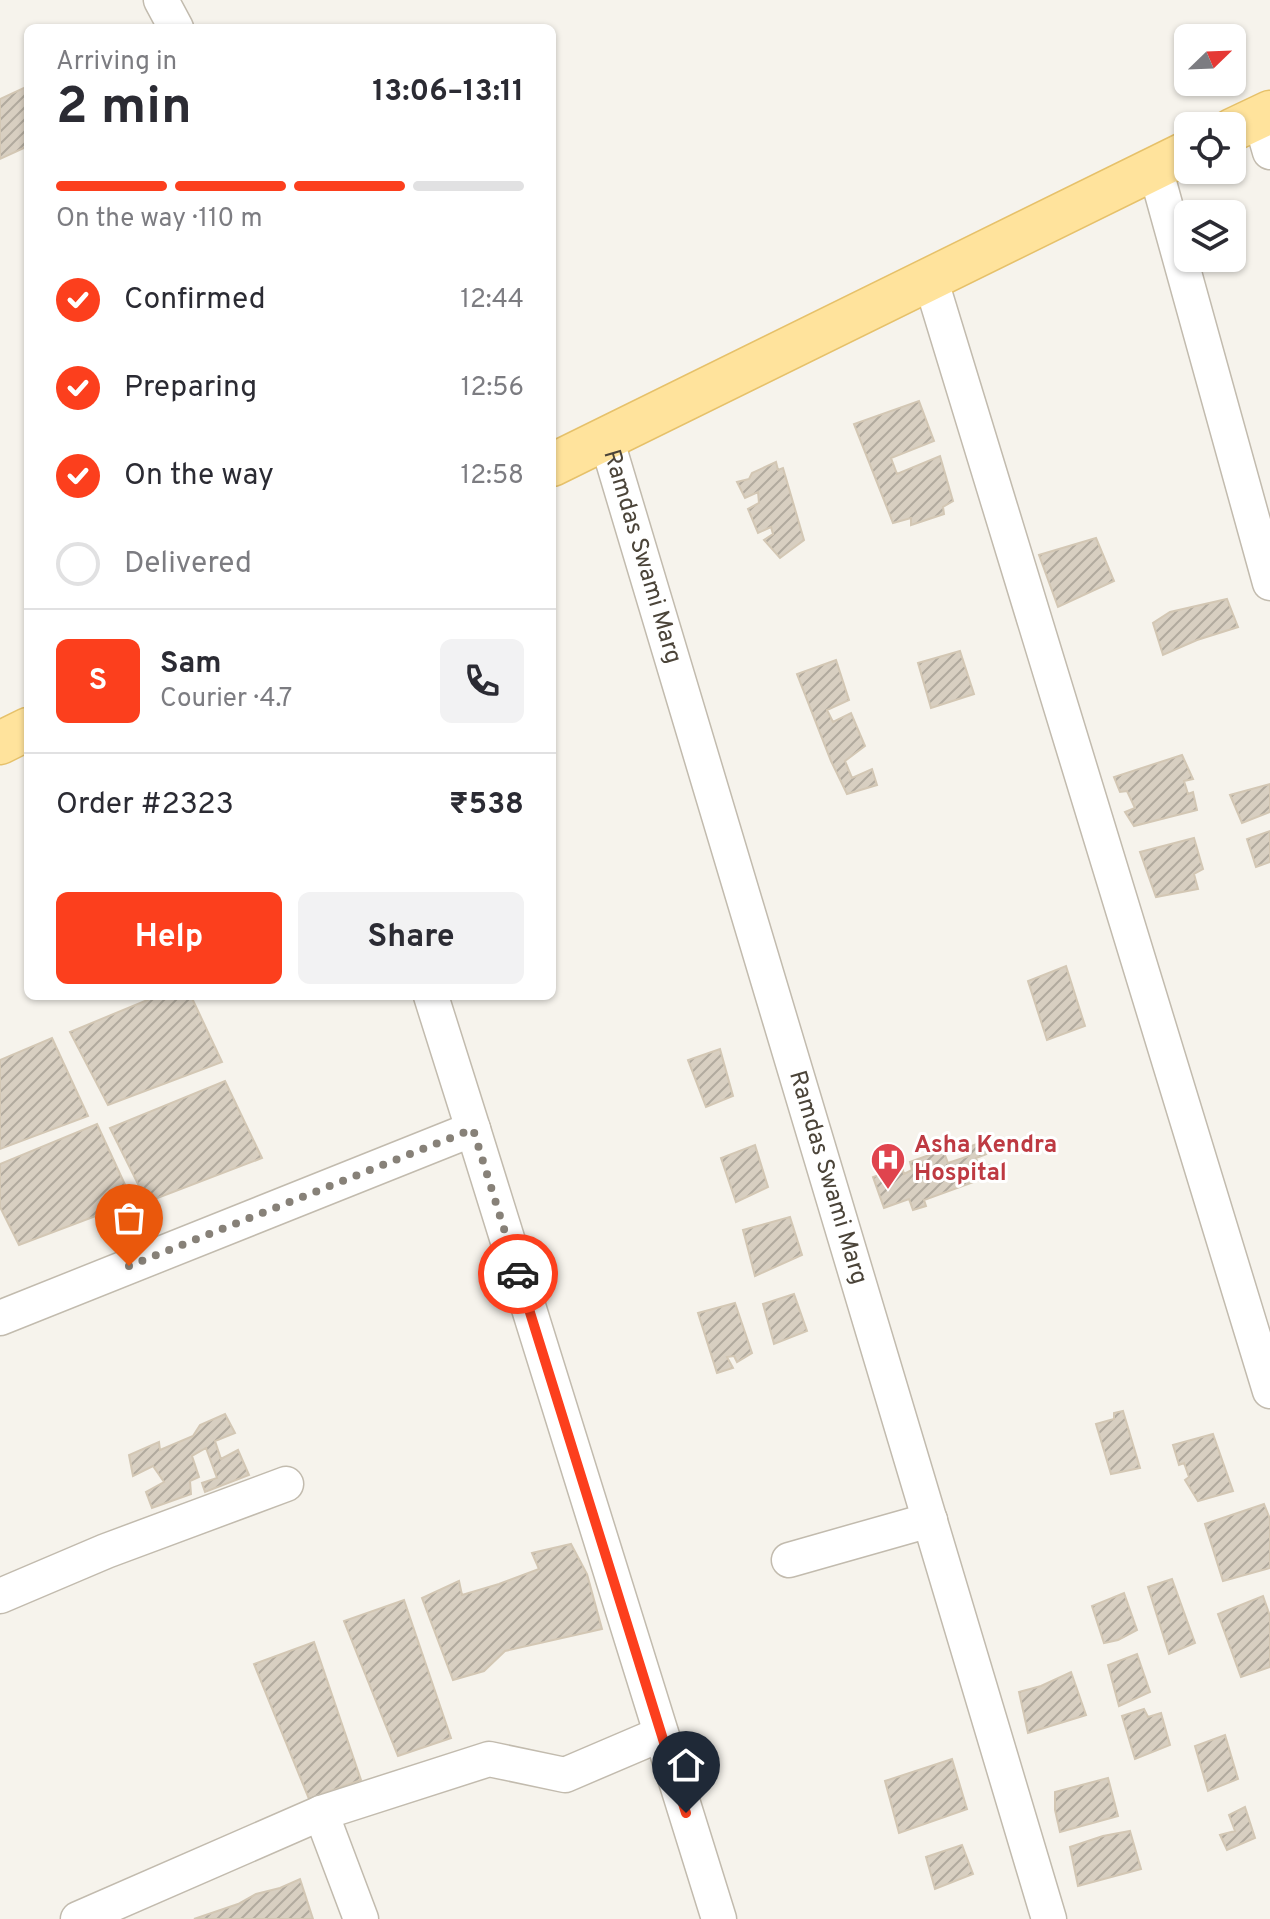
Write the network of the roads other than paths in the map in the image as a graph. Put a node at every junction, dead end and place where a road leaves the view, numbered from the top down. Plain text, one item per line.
1 (161, 0) edge
2 (174, 24) edge
3 (1172, 160) edge
4 (930, 278) junction
5 (606, 438) junction
6 (556, 463) edge
7 (1270, 583) edge
8 (24, 731) edge
9 (0, 743) edge
10 (432, 1000) edge
11 (473, 1129) junction
12 (0, 1318) edge
13 (1270, 1391) edge
14 (286, 1484) dead end
15 (930, 1520) junction
16 (789, 1560) dead end
17 (0, 1596) edge
18 (661, 1734) junction
19 (321, 1813) junction
20 (78, 1919) edge
21 (361, 1919) edge
22 (719, 1919) edge
23 (1049, 1919) edge

1 - 2 street
3 - 4 main road
3 - 7 street
4 - 5 main road
4 - 13 street
5 - 6 main road
5 - 15 street, Ramdas Swami Marg
8 - 9 main road
10 - 11 street
11 - 12 street
11 - 18 street
14 - 17 street
15 - 16 street
15 - 23 street, Ramdas Swami Marg
18 - 19 street
18 - 22 street
19 - 20 street
19 - 21 street

